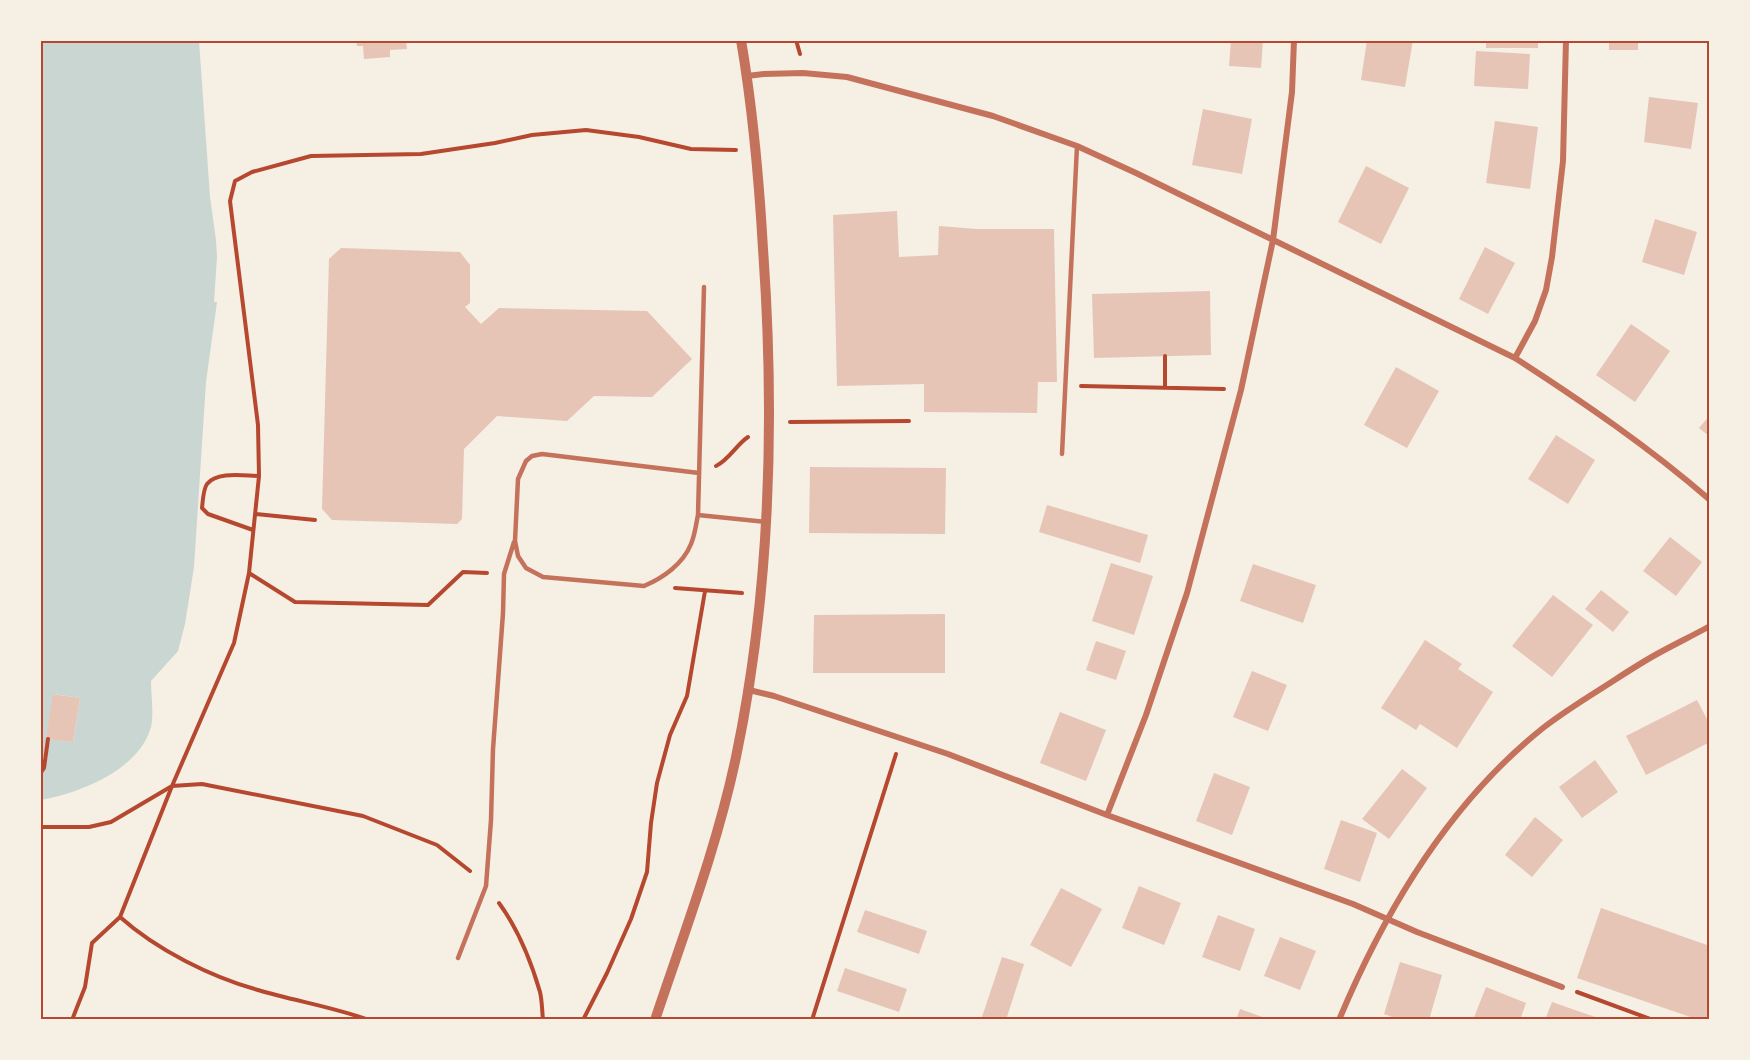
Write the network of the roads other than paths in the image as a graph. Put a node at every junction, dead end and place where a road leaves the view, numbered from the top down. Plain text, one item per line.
1 (741, 40) edge
2 (1294, 40) edge
3 (1566, 40) edge
4 (747, 76) junction
5 (1077, 146) junction
6 (1273, 240) junction
7 (704, 288) dead end
8 (1515, 358) junction
9 (1062, 454) dead end
10 (699, 473) junction
11 (1710, 500) edge
12 (698, 515) junction
13 (766, 522) junction
14 (515, 541) junction
15 (1710, 626) edge
16 (749, 690) junction
17 (1107, 815) junction
18 (1387, 920) junction
19 (458, 958) dead end
20 (1562, 987) road end
21 (655, 1020) edge
22 (1339, 1020) edge

1 - 4 street
2 - 6 street
3 - 8 street
4 - 5 street
4 - 13 street
5 - 6 street
5 - 9 lane
6 - 8 street
6 - 17 street
7 - 10 lane
8 - 11 street
10 - 12 lane
10 - 14 lane
12 - 13 lane
12 - 14 lane
13 - 16 street
14 - 19 lane
15 - 18 street
16 - 17 street
16 - 21 street
17 - 18 street
18 - 20 street
18 - 22 street

